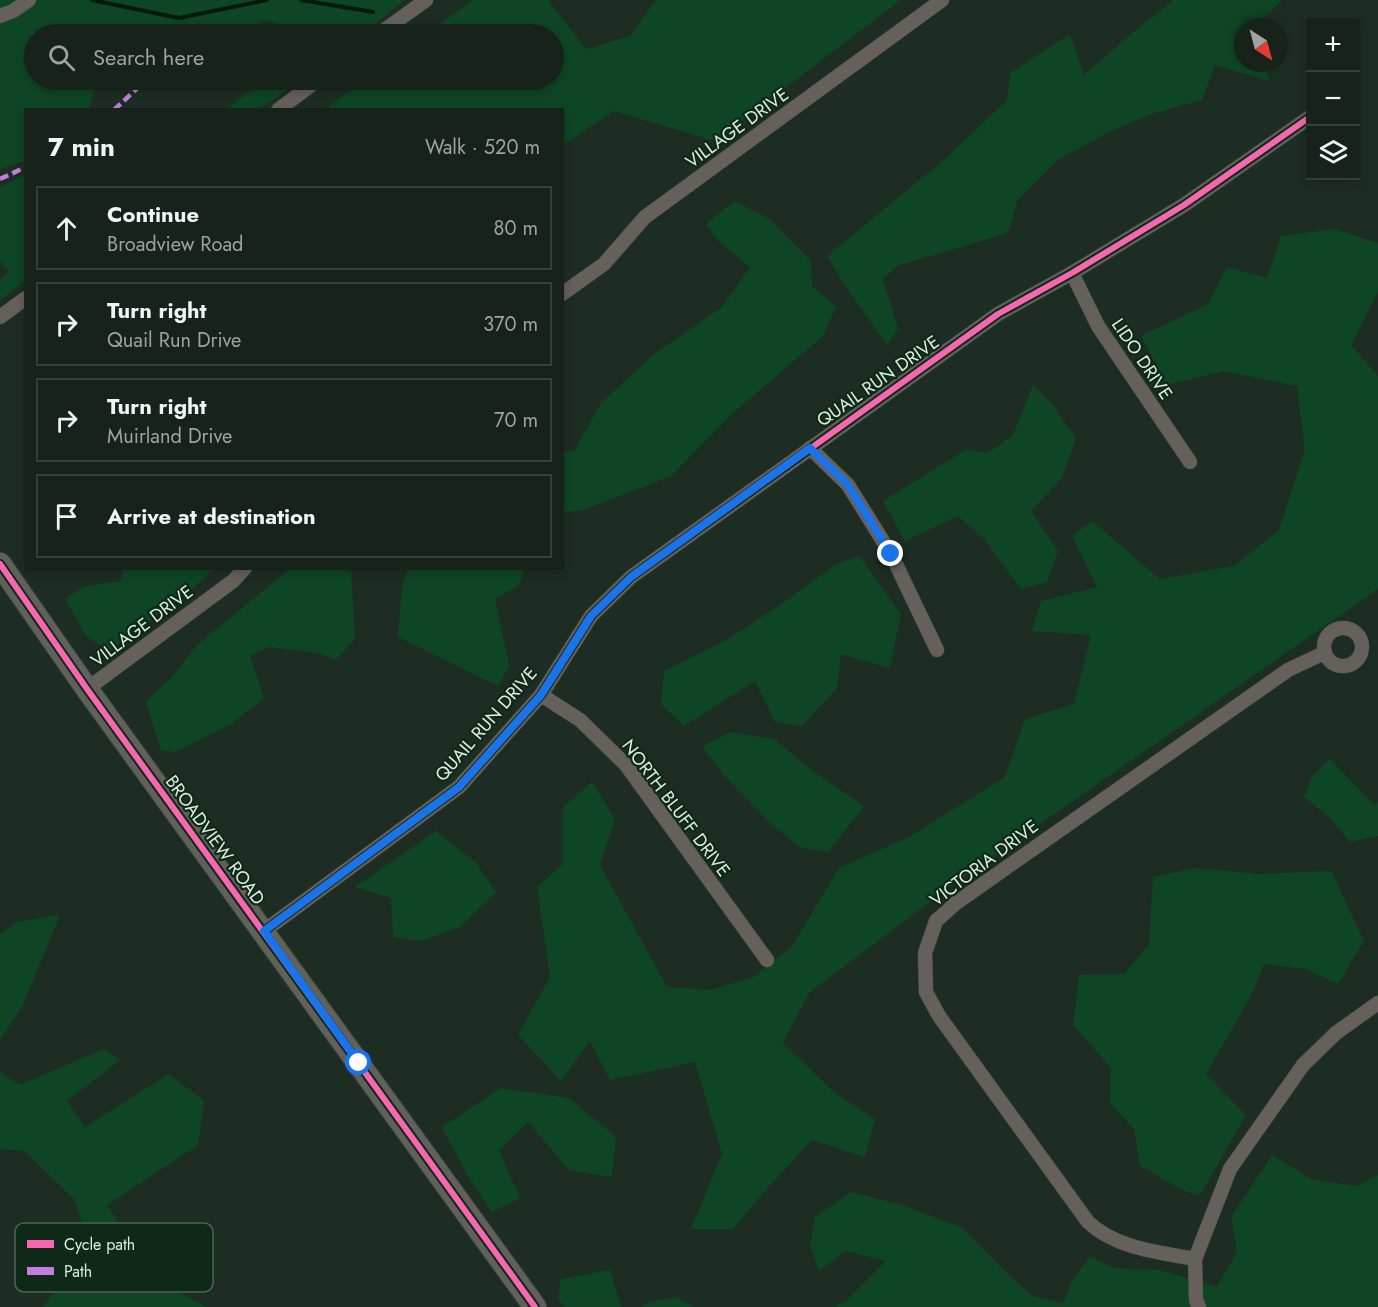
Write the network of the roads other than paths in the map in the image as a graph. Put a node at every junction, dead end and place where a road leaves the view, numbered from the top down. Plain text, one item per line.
1 (29, 0) edge
2 (426, 0) edge
3 (942, 0) edge
4 (0, 16) edge
5 (393, 24) edge
6 (305, 90) edge
7 (281, 108) edge
8 (1306, 120) edge
9 (1072, 273) junction
10 (564, 293) edge
11 (24, 299) edge
12 (0, 317) edge
13 (810, 448) junction
14 (1190, 462) dead end
15 (0, 564) edge
16 (243, 570) edge
17 (937, 650) dead end
18 (1324, 653) dead end
19 (87, 689) junction
20 (541, 695) junction
21 (264, 931) junction
22 (767, 960) dead end
23 (1378, 1003) edge
24 (1195, 1259) junction
25 (535, 1307) edge
26 (1199, 1307) edge

1 - 4 street
2 - 5 street
3 - 10 street, VILLAGE DRIVE
6 - 7 street
8 - 9 street, QUAIL RUN DRIVE
9 - 13 street, QUAIL RUN DRIVE
9 - 14 street, LIDO DRIVE
11 - 12 street
13 - 17 street
13 - 20 street, QUAIL RUN DRIVE
15 - 19 main road, BROADVIEW ROAD
16 - 19 street, VILLAGE DRIVE
18 - 24 street, VICTORIA DRIVE
19 - 21 main road, BROADVIEW ROAD
20 - 21 street, QUAIL RUN DRIVE
20 - 22 street, NORTH BLUFF DRIVE
21 - 25 main road, BROADVIEW ROAD
23 - 24 street
24 - 26 street

